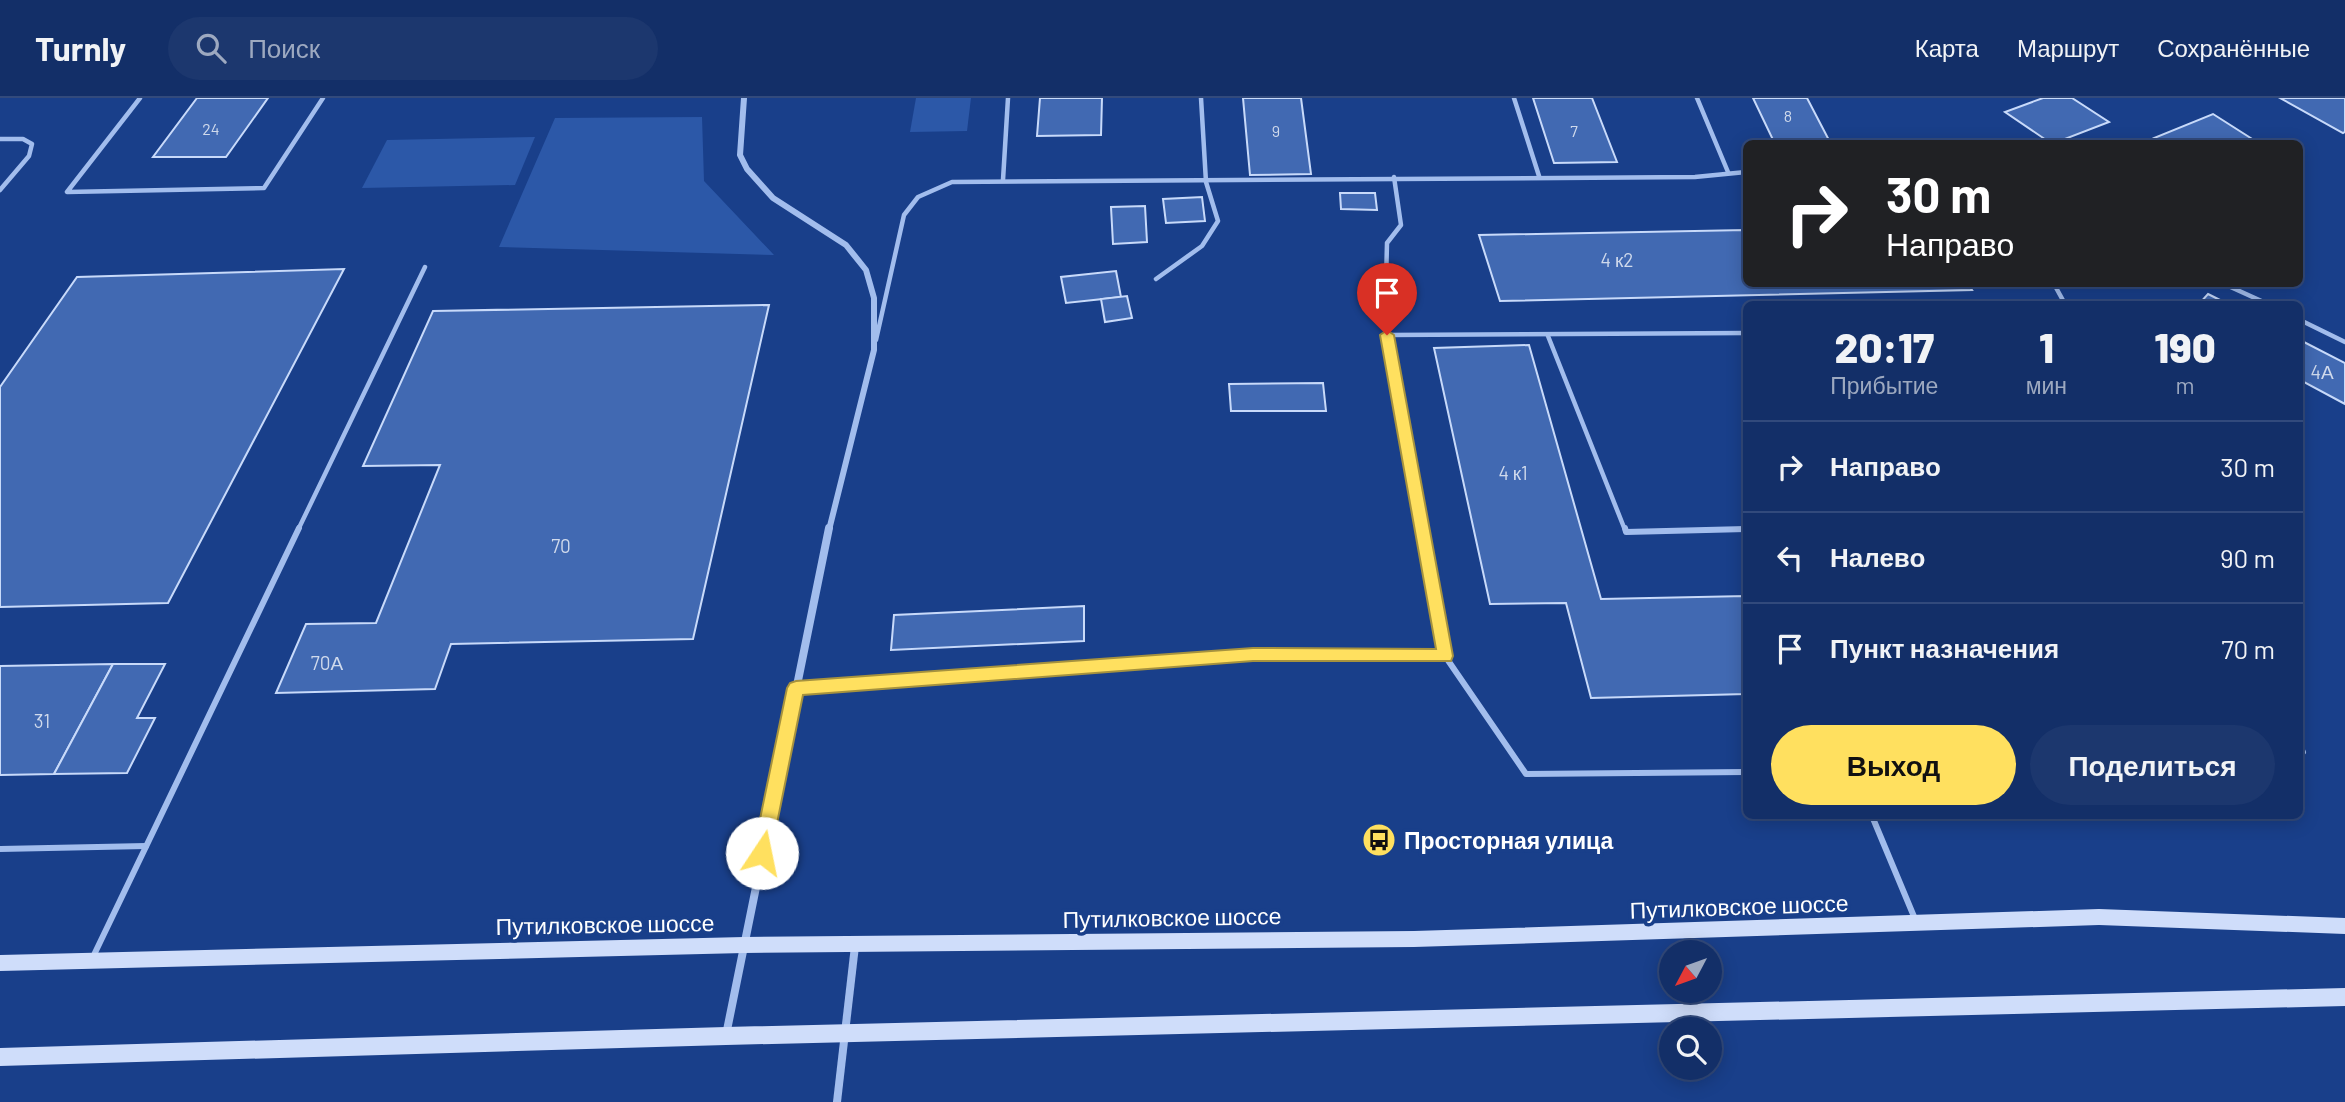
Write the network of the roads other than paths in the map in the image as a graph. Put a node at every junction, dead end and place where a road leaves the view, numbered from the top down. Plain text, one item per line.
1 (140, 98) edge
2 (323, 98) edge
3 (744, 98) edge
4 (1008, 98) edge
5 (1201, 98) edge
6 (1514, 98) edge
7 (1696, 98) edge
8 (0, 139) edge
9 (1728, 172) junction
10 (1743, 172) edge
11 (1539, 176) junction
12 (1394, 177) junction
13 (1003, 180) junction
14 (1206, 182) junction
15 (0, 190) edge
16 (425, 267) dead end
17 (1156, 279) dead end
18 (2231, 287) edge
19 (2261, 301) edge
20 (2303, 321) edge
21 (1743, 333) edge
22 (1387, 335) junction
23 (1548, 336) junction
24 (2345, 342) edge
25 (874, 350) junction
26 (1743, 529) edge
27 (1445, 656) junction
28 (796, 688) junction
29 (1743, 772) edge
30 (1873, 819) edge
31 (146, 846) junction
32 (0, 849) edge
33 (1917, 925) junction
34 (2345, 926) edge
35 (744, 945) junction
36 (855, 945) junction
37 (90, 962) junction
38 (0, 963) edge
39 (2345, 997) edge
40 (845, 1033) junction
41 (726, 1036) junction
42 (0, 1057) edge
43 (837, 1102) edge

1 - 2 lane
3 - 25 street
4 - 13 lane
5 - 14 lane
6 - 11 lane
7 - 9 lane
8 - 15 lane
9 - 10 lane
9 - 11 lane
11 - 12 lane
12 - 14 lane
12 - 22 lane
13 - 14 lane
13 - 25 lane
14 - 17 lane
16 - 31 lane
18 - 19 lane
20 - 24 lane
21 - 23 lane
22 - 23 lane
22 - 27 lane
23 - 26 lane
25 - 28 street
27 - 28 lane
27 - 29 lane
28 - 35 street
30 - 33 lane
31 - 32 lane
31 - 37 lane
33 - 34 main road, Путилковское шоссе
33 - 36 main road, Путилковское шоссе
35 - 36 main road, Путилковское шоссе
35 - 37 main road, Путилковское шоссе
35 - 41 street
36 - 40 street
37 - 38 main road, Путилковское шоссе
39 - 40 main road
40 - 41 main road
40 - 43 street
41 - 42 main road

